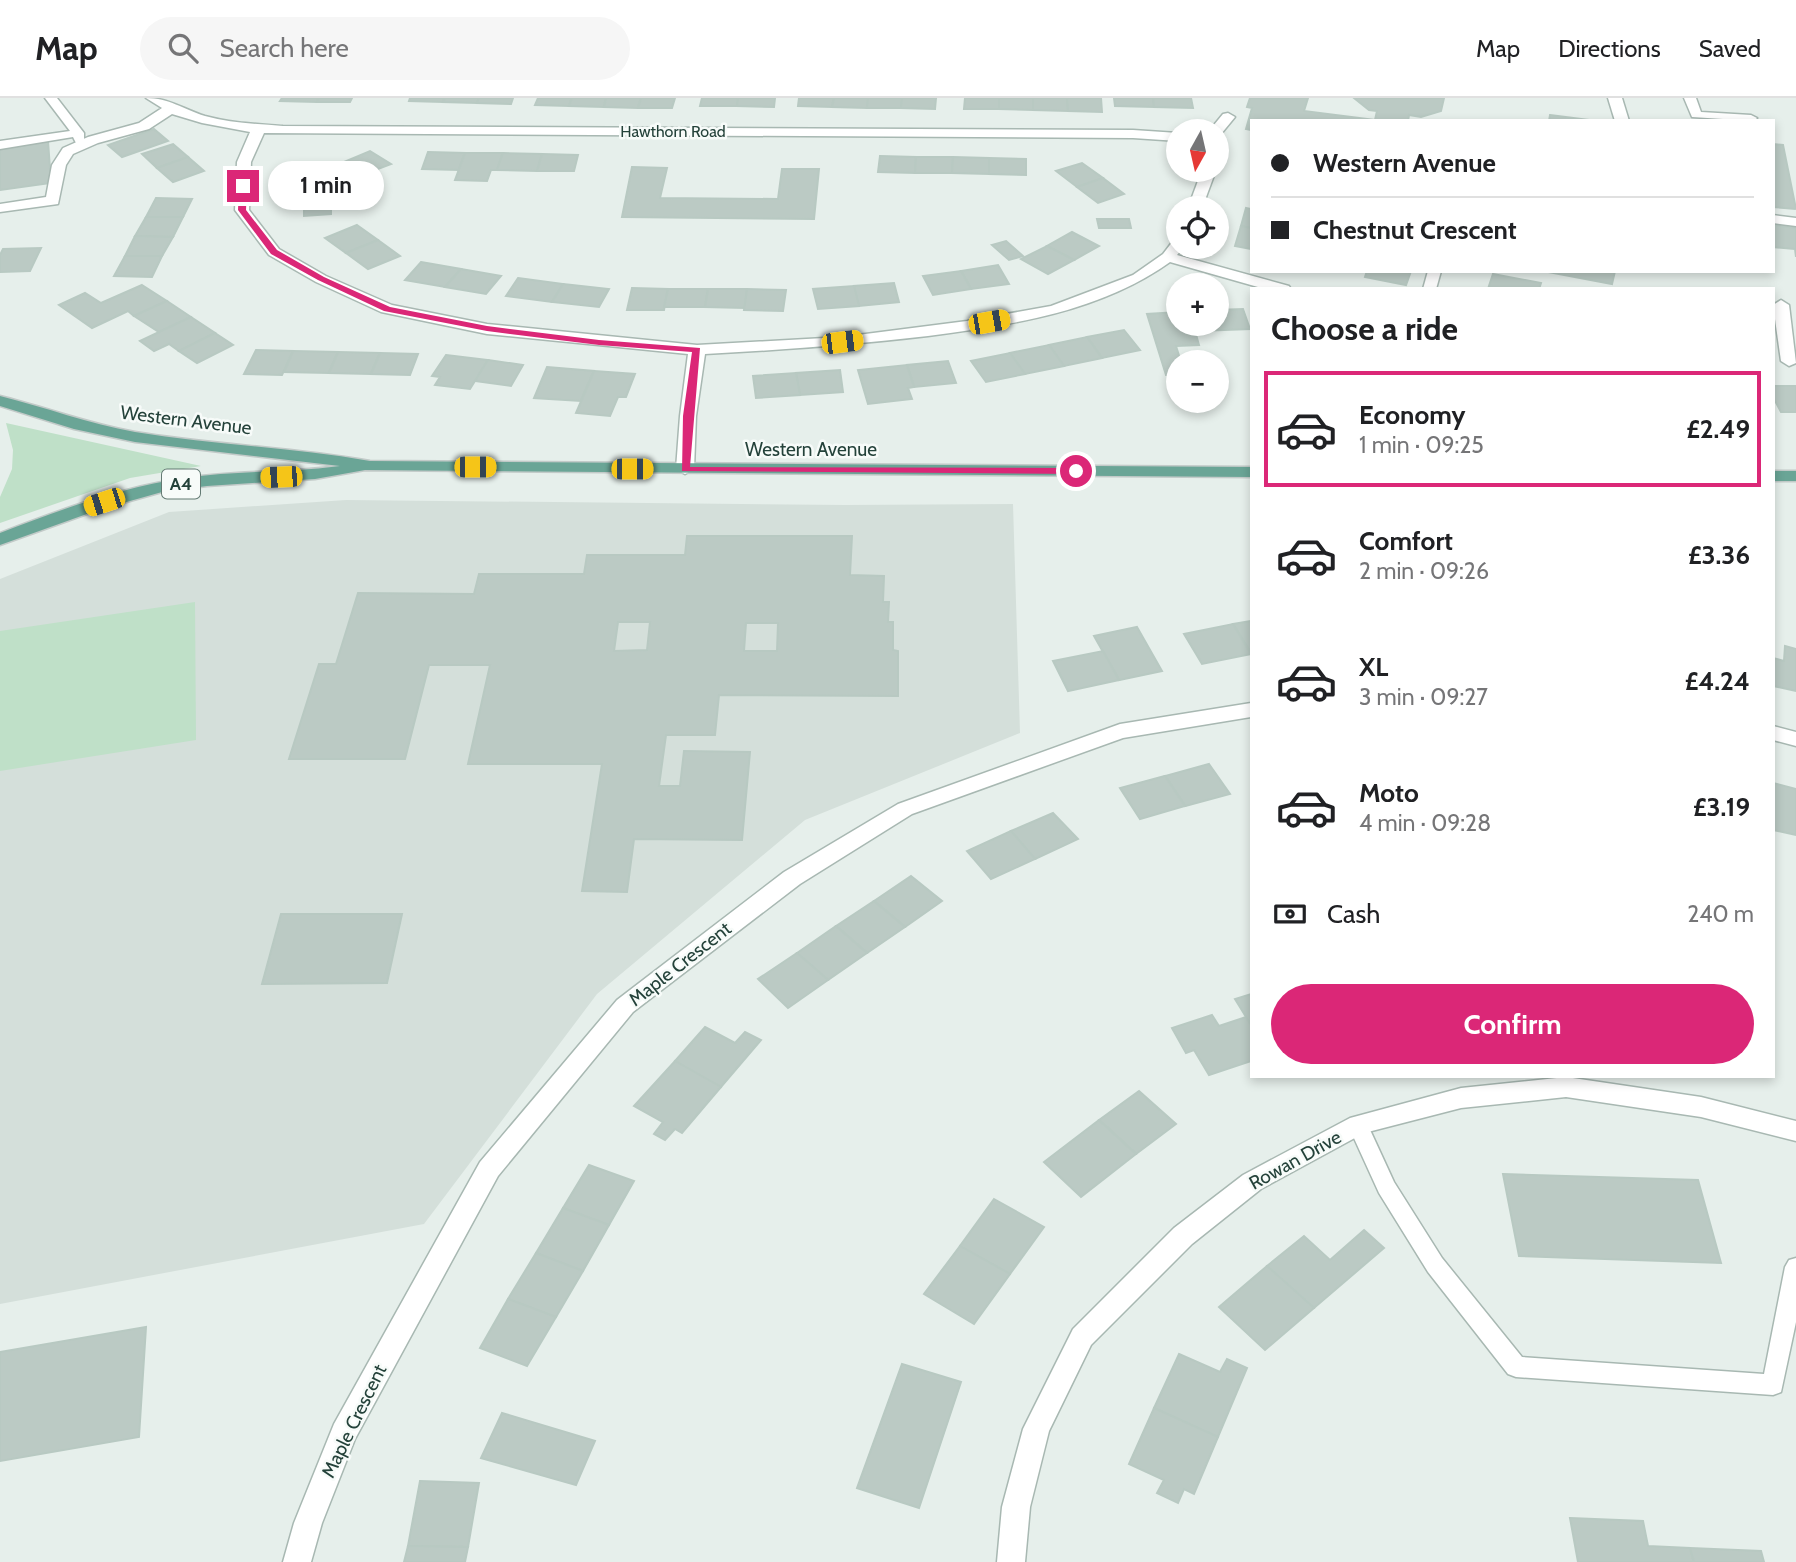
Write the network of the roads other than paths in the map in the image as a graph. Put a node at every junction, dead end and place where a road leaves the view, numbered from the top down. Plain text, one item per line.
1 (51, 98) edge
2 (153, 98) edge
3 (1615, 98) edge
4 (1690, 98) edge
5 (170, 109) junction
6 (1751, 118) dead end
7 (1621, 119) edge
8 (259, 128) junction
9 (1166, 137) edge
10 (79, 139) junction
11 (0, 145) edge
12 (0, 208) edge
13 (1775, 219) edge
14 (1796, 222) edge
15 (1166, 256) edge
16 (1196, 259) edge
17 (1277, 287) edge
18 (1781, 305) dead end
19 (697, 349) junction
20 (1786, 360) edge
21 (0, 401) edge
22 (370, 466) junction
23 (685, 469) junction
24 (1250, 472) edge
25 (1775, 476) edge
26 (1796, 476) edge
27 (0, 539) edge
28 (1250, 710) edge
29 (1775, 734) edge
30 (1796, 739) edge
31 (1565, 1082) edge
32 (1357, 1125) junction
33 (1796, 1131) edge
34 (1796, 1267) edge
35 (298, 1562) edge
36 (1012, 1562) edge

1 - 10 lane
2 - 5 street, Hawthorn Road
3 - 7 street
4 - 6 lane
5 - 8 street, Hawthorn Road
5 - 10 street
8 - 9 street, Hawthorn Road
8 - 19 street
10 - 11 lane
10 - 12 street
13 - 14 street
15 - 19 street
16 - 17 street
18 - 20 street
19 - 23 street
21 - 22 main road, Western Avenue / A4
22 - 23 main road, Western Avenue / A4
22 - 27 main road, Western Avenue / A4
23 - 24 main road, Western Avenue / A4
25 - 26 main road
28 - 35 street, Maple Crescent
29 - 30 street
31 - 32 street, Rowan Drive
31 - 33 street, Rowan Drive
32 - 34 lane
32 - 36 street, Rowan Drive

